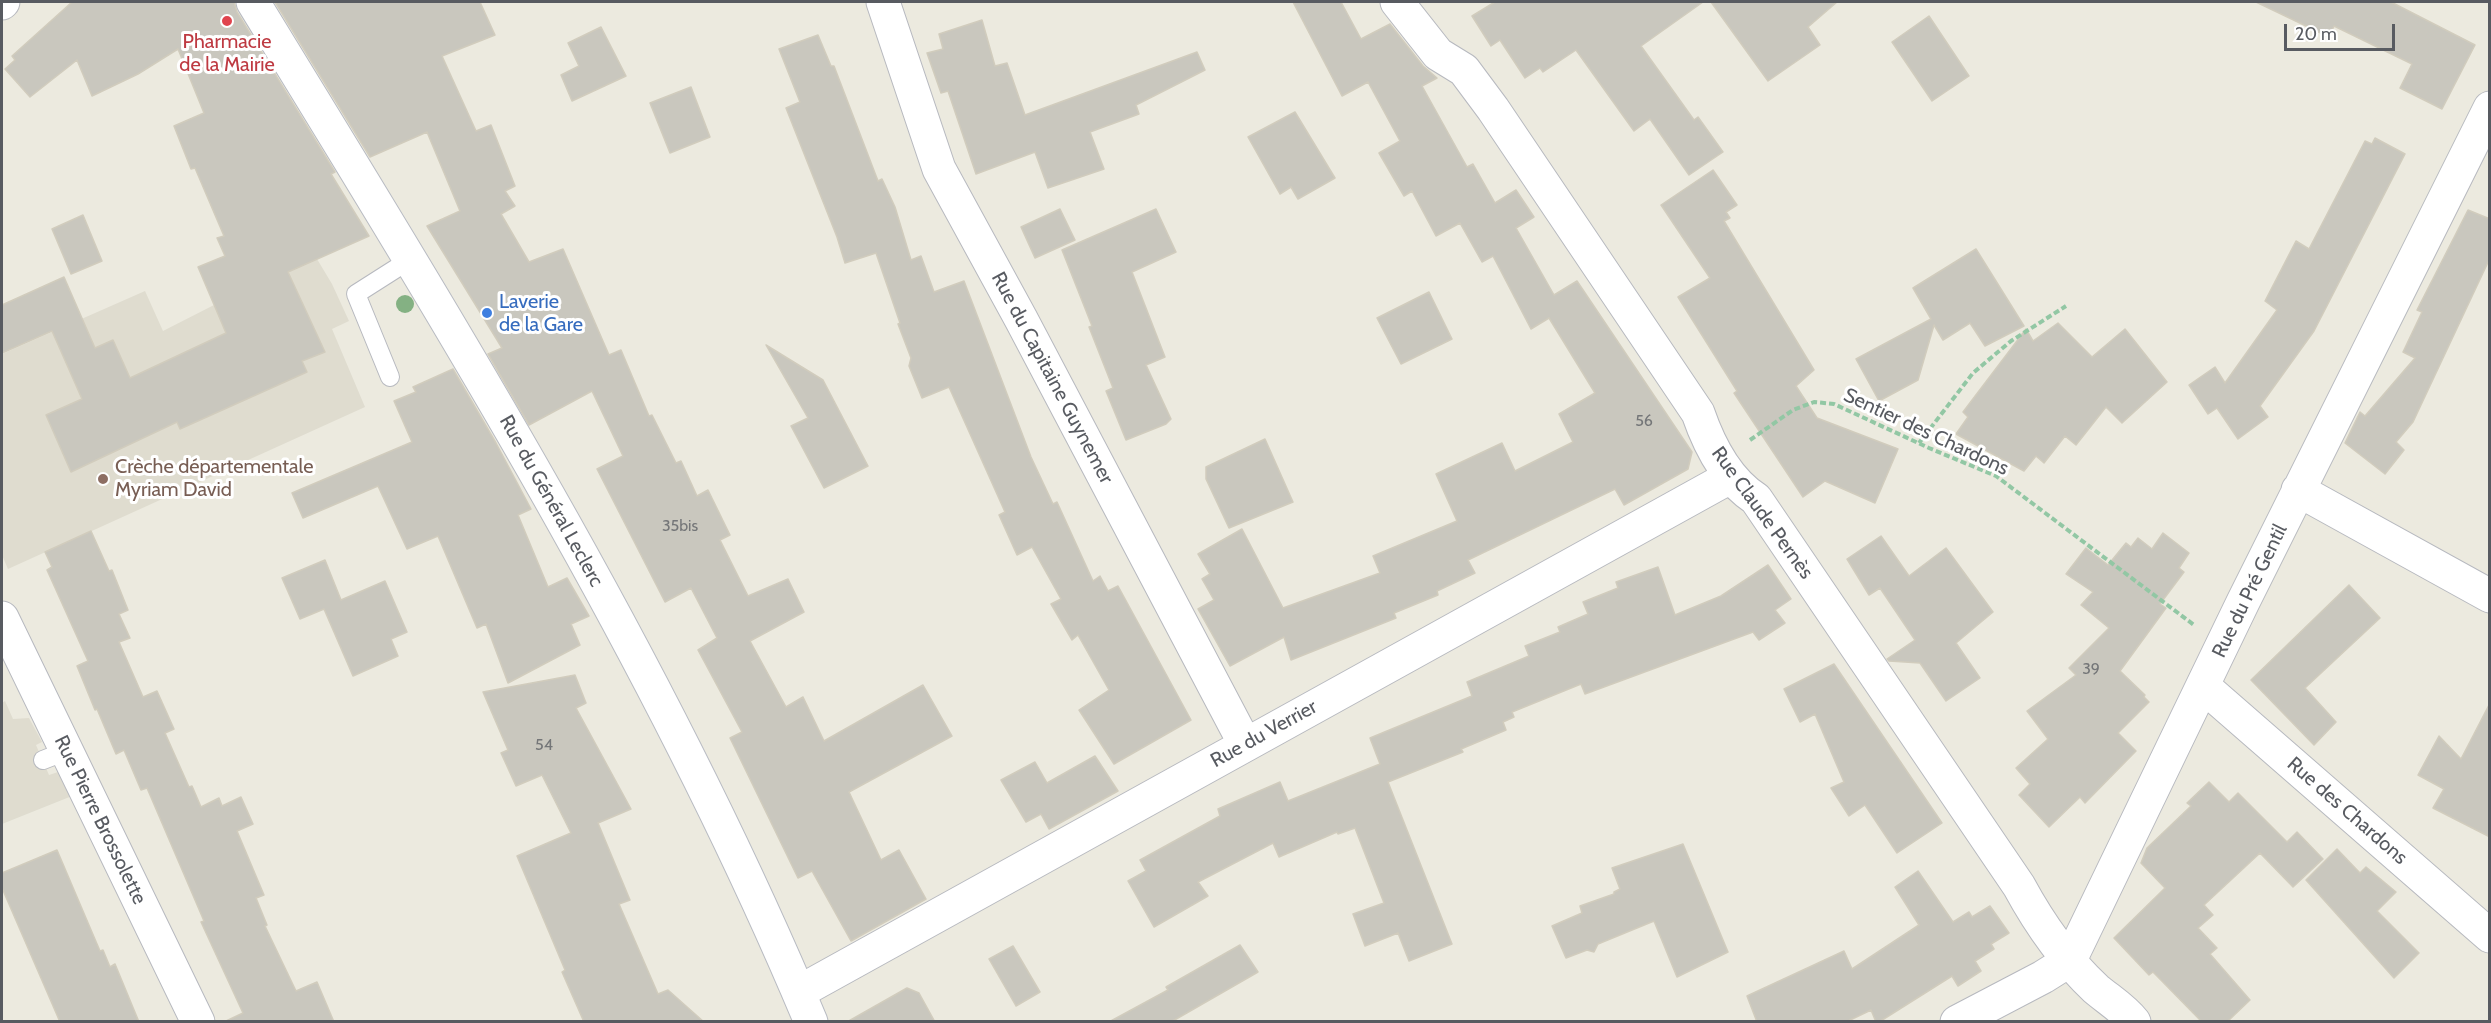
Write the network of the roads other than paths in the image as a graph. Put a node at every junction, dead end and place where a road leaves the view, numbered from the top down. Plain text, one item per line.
1 (253, 2) edge
2 (883, 2) edge
3 (1397, 2) edge
4 (2490, 108) edge
5 (411, 259) junction
6 (390, 377) dead end
7 (1730, 477) junction
8 (2298, 490) junction
9 (2490, 596) edge
10 (2, 618) edge
11 (2204, 686) junction
12 (1245, 744) junction
13 (2490, 936) edge
14 (2070, 960) junction
15 (805, 1007) edge
16 (198, 1022) edge
17 (1957, 1022) edge
18 (2134, 1022) edge

1 - 5 street, Rue du Général Leclerc
2 - 12 street, Rue du Capitaine Guynemer
3 - 7 street, Rue Claude Pernès
4 - 8 street, Rue du Pré Gentil
5 - 6 lane
5 - 15 street, Rue du Général Leclerc
7 - 12 street, Rue du Verrier
7 - 14 street, Rue Claude Pernès
8 - 9 street
8 - 11 street, Rue du Pré Gentil
10 - 16 street, Rue Pierre Brossolette
11 - 13 street, Rue des Chardons
11 - 14 street, Rue du Pré Gentil
12 - 15 street, Rue du Verrier
14 - 17 street
14 - 18 street, Rue Claude Pernès

